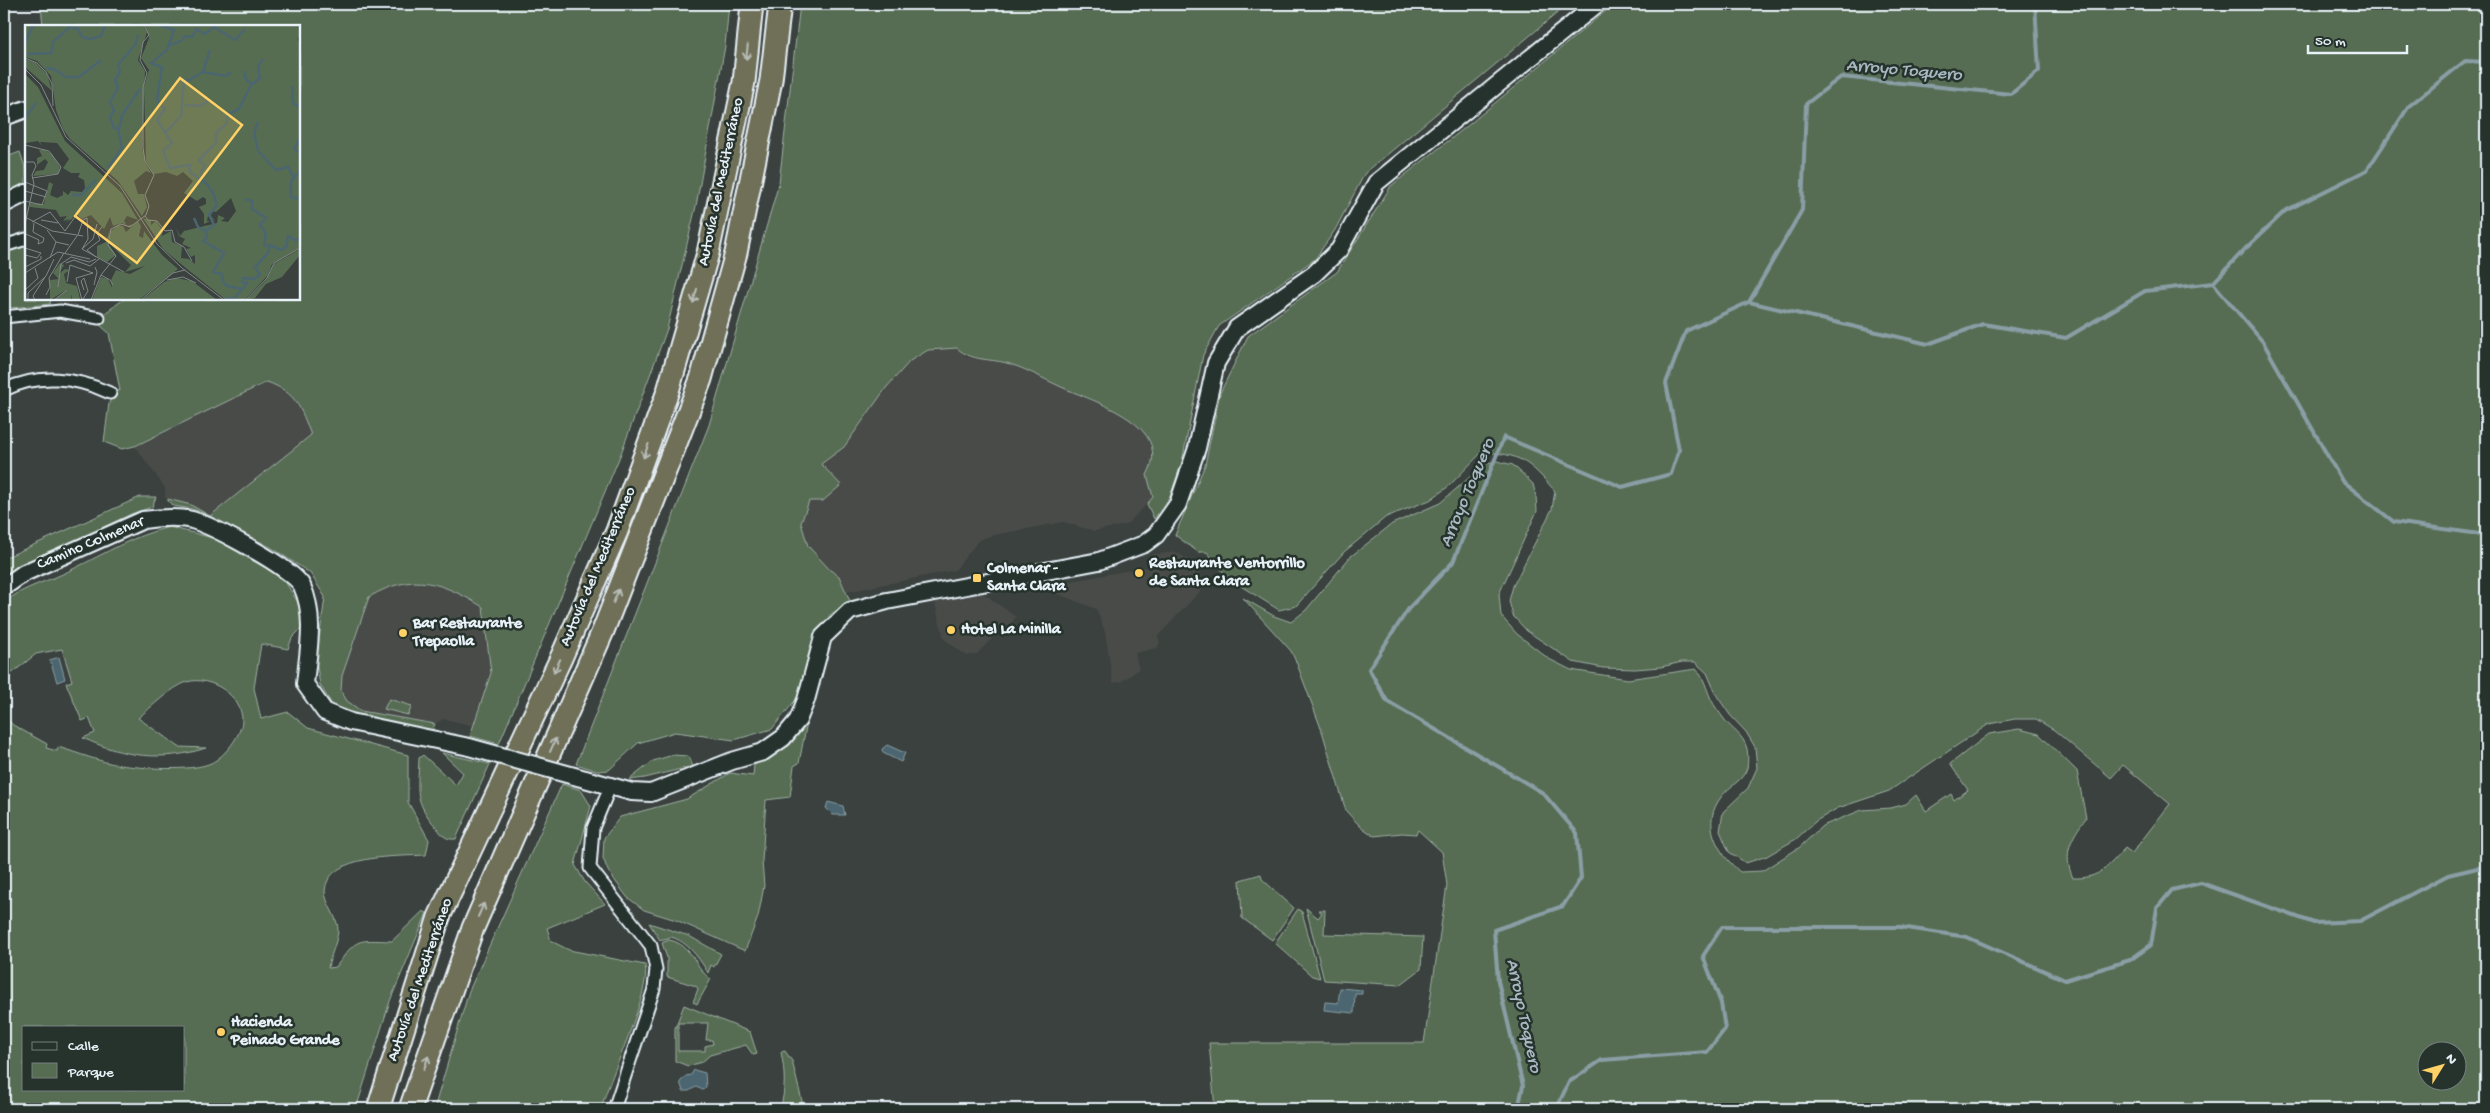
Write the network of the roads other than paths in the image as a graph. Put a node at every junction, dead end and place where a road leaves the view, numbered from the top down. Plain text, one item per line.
1 (752, 4) edge
2 (780, 4) edge
3 (1597, 4) edge
4 (25, 109) edge
5 (4, 118) edge
6 (25, 194) edge
7 (4, 204) edge
8 (25, 238) edge
9 (4, 246) edge
10 (4, 317) edge
11 (99, 318) dead end
12 (4, 390) edge
13 (110, 393) dead end
14 (4, 587) edge
15 (610, 787) junction
16 (378, 1109) edge
17 (410, 1109) edge
18 (614, 1109) edge

1 -> 16 highway, Autovía del Mediterráneo
17 -> 2 highway, Autovía del Mediterráneo
3 - 15 main road, Camino Colmenar
4 - 5 main road
6 - 7 main road
8 - 9 street
10 - 11 street
12 - 13 street
14 - 15 main road, Camino Colmenar, bridge
15 - 18 street

